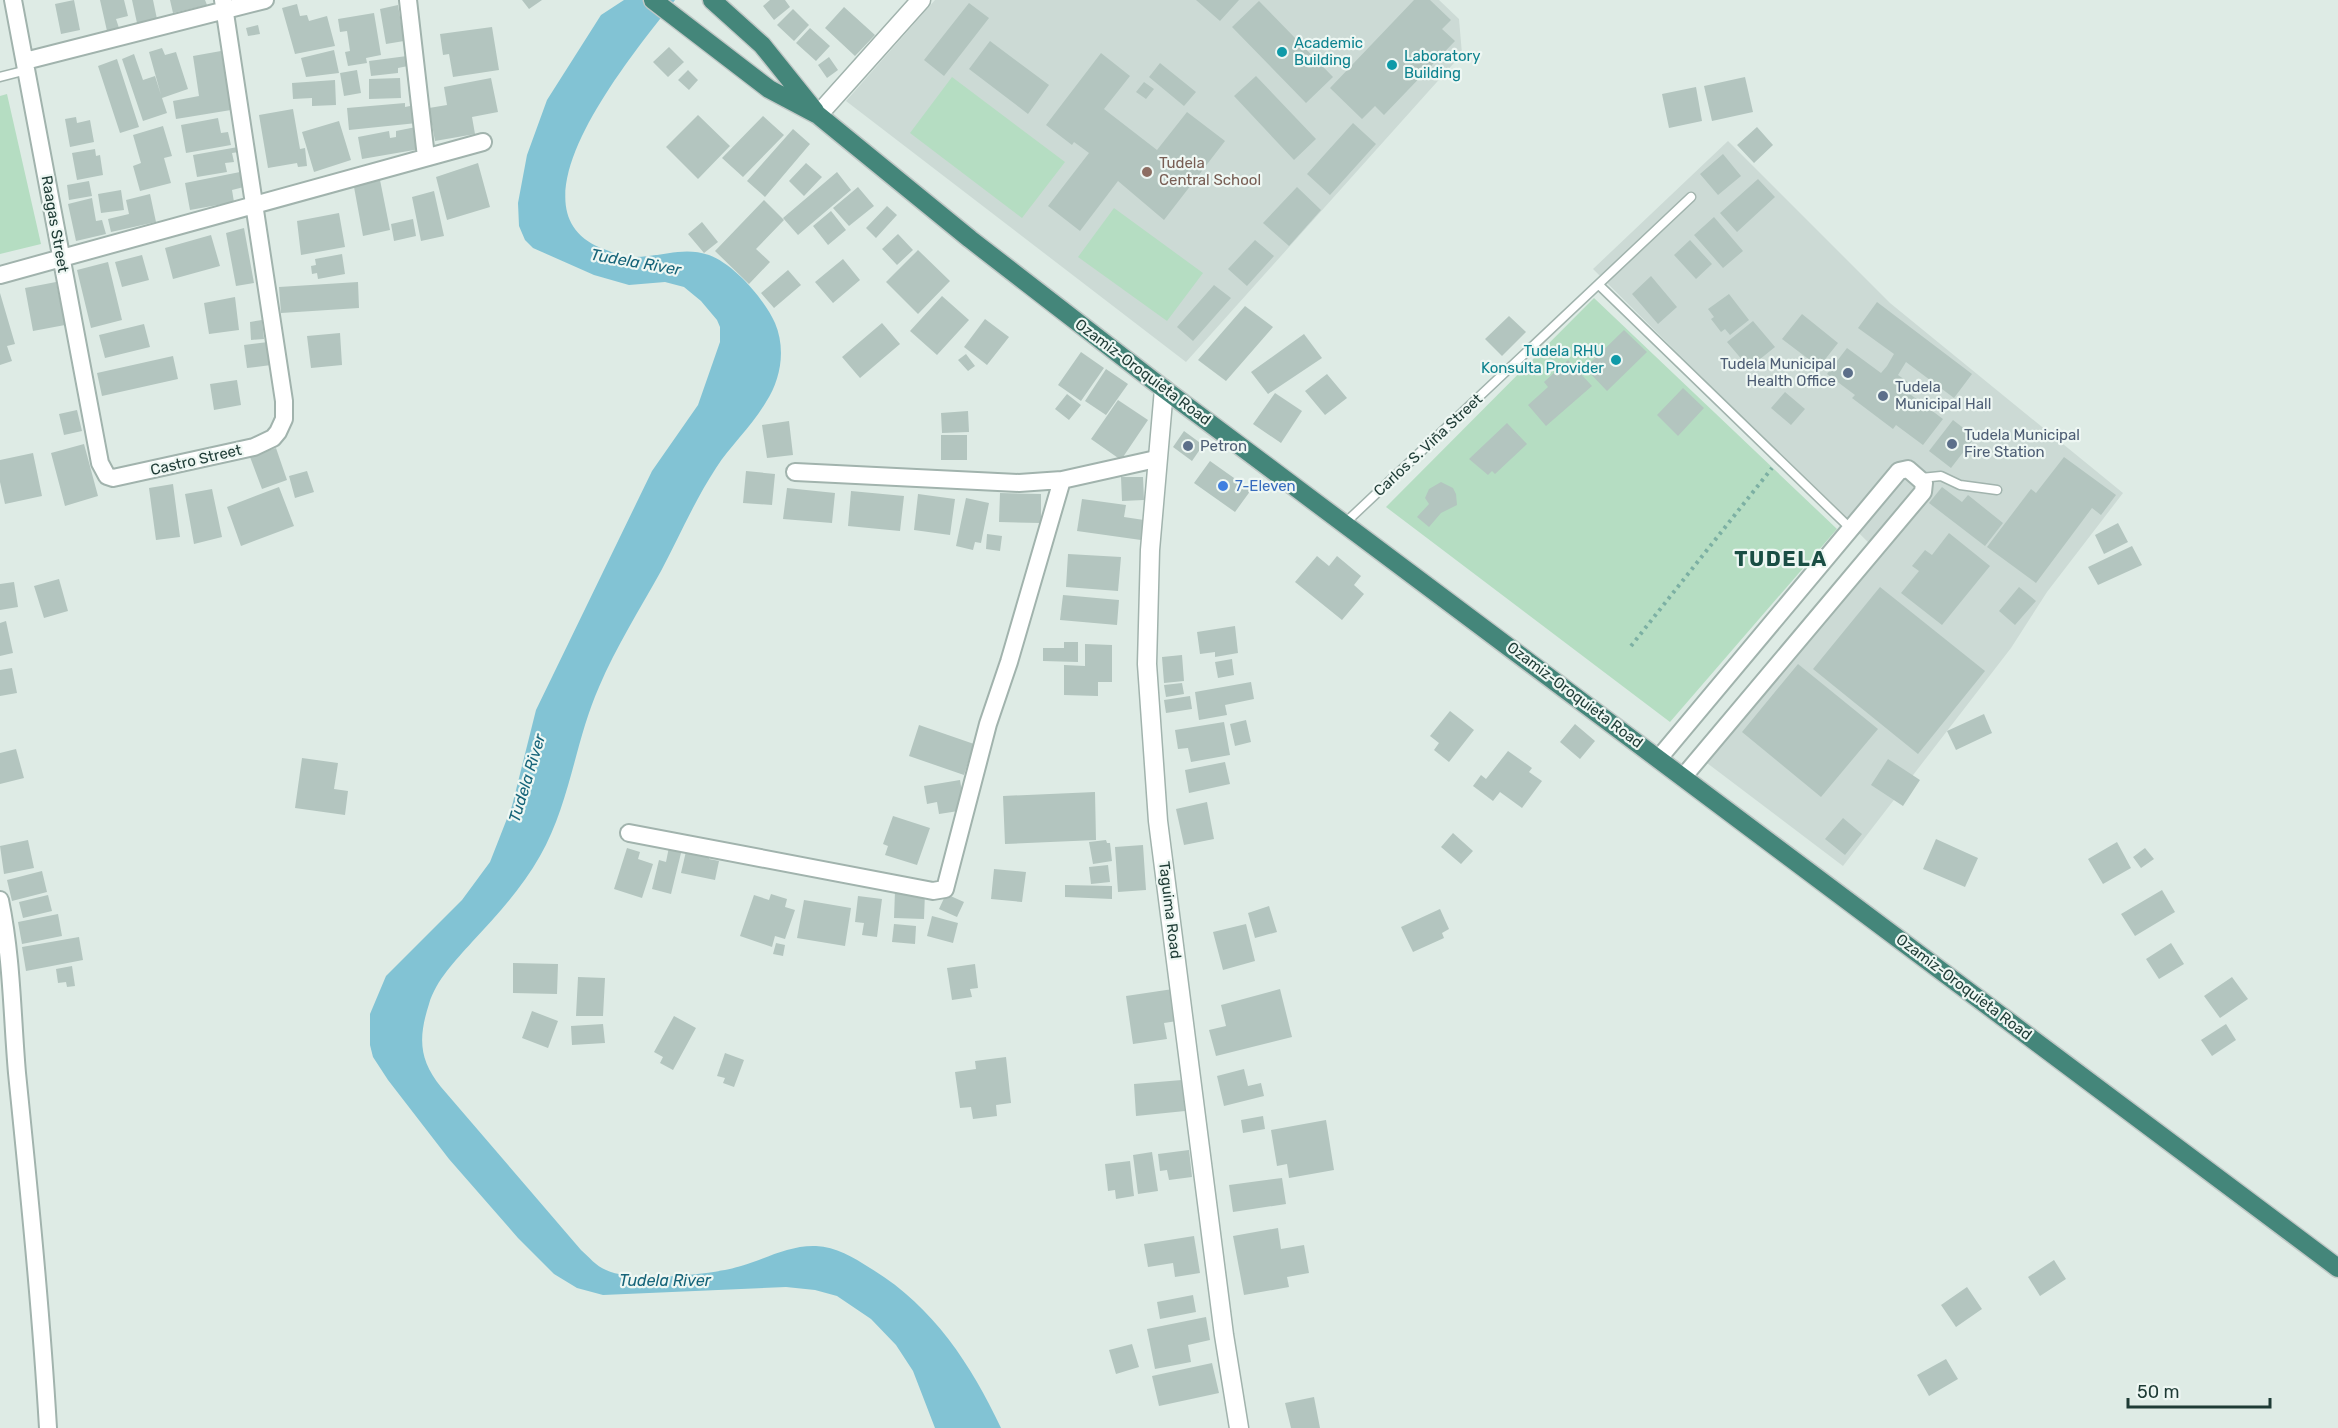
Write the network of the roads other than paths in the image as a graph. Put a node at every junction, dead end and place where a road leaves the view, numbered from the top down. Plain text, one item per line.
1 (13, 0) edge
2 (265, 0) edge
3 (408, 0) edge
4 (653, 0) edge
5 (712, 0) edge
6 (921, 0) edge
7 (224, 6) edge
8 (26, 65) junction
9 (0, 77) edge
10 (818, 115) junction
11 (483, 142) dead end
12 (426, 157) junction
13 (1691, 197) dead end
14 (256, 206) junction
15 (61, 257) junction
16 (0, 275) edge
17 (1599, 285) junction
18 (1164, 389) junction
19 (97, 449) joint
20 (1156, 459) junction
21 (795, 472) dead end
22 (1920, 478) junction
23 (1062, 480) junction
24 (1997, 490) dead end
25 (1344, 524) junction
26 (1850, 528) junction
27 (1659, 758) junction
28 (1684, 776) junction
29 (628, 833) dead end
30 (0, 900) edge
31 (2338, 1269) edge
32 (48, 1428) edge
33 (1239, 1428) edge

1 - 8 street, Raagas Street
2 - 7 street
3 - 12 street
4 - 10 highway, Ozamiz-Oroquieta Road
5 - 10 highway, Ozamiz-Oroquieta Road
6 - 10 street
7 - 8 street
7 - 14 street
8 - 9 lane
8 - 15 street, Raagas Street
10 - 18 highway, Ozamiz-Oroquieta Road
11 - 12 street
12 - 14 street
13 - 17 lane, Carlos S. Viña Street
14 - 15 street
14 - 19 street, Castro Street
15 - 16 street
15 - 19 street, Raagas Street
17 - 25 lane, Carlos S. Viña Street
17 - 26 lane
18 - 20 street, Taguima Road
18 - 25 highway, Ozamiz-Oroquieta Road
20 - 23 street
20 - 33 street, Taguima Road
21 - 23 street
22 - 24 lane
22 - 26 street
22 - 28 street
23 - 29 street
25 - 27 highway, Ozamiz-Oroquieta Road
26 - 27 street
27 - 28 highway, Ozamiz-Oroquieta Road
28 - 31 highway, Ozamiz-Oroquieta Road
30 - 32 street

